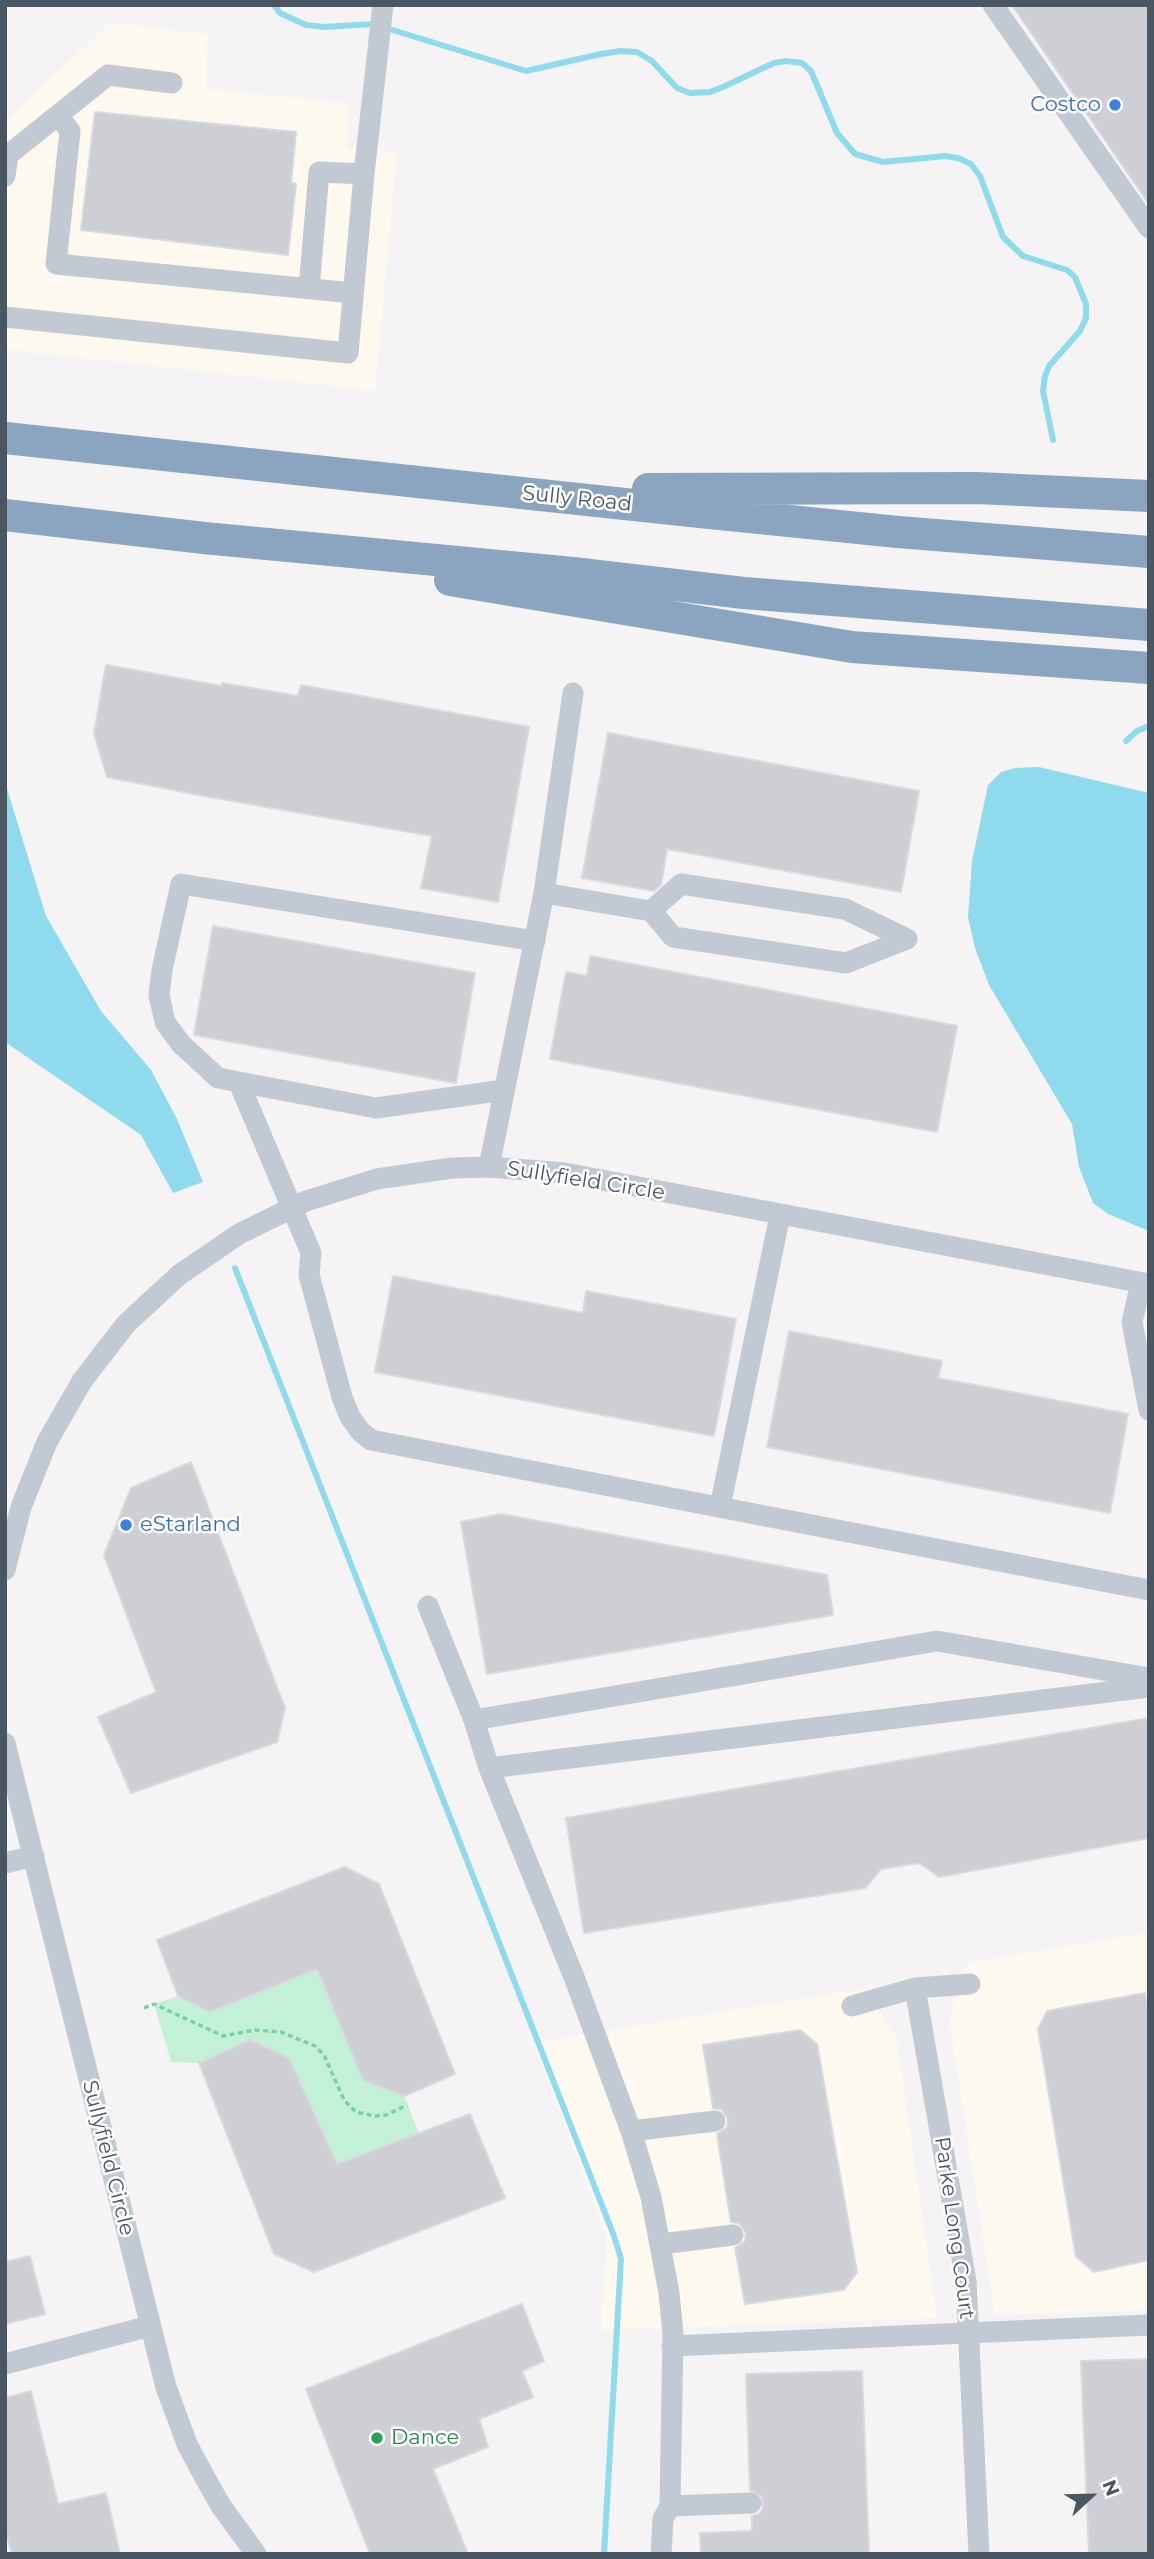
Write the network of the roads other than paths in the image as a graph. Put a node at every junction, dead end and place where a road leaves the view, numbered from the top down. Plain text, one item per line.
1 (383, 5) edge
2 (993, 5) edge
3 (173, 83) dead end
4 (58, 115) junction
5 (364, 174) junction
6 (5, 176) edge
7 (1149, 228) edge
8 (309, 288) junction
9 (353, 292) junction
10 (5, 317) edge
11 (5, 438) edge
12 (468, 487) junction
13 (1149, 496) edge
14 (5, 515) edge
15 (204, 538) junction
16 (1149, 552) edge
17 (1149, 625) edge
18 (1149, 668) edge
19 (573, 693) dead end
20 (544, 893) junction
21 (651, 911) junction
22 (535, 941) junction
23 (239, 1083) junction
24 (505, 1090) junction
25 (489, 1167) junction
26 (293, 1207) junction
27 (780, 1215) junction
28 (1145, 1284) edge
29 (1149, 1410) edge
30 (720, 1507) junction
31 (5, 1570) edge
32 (1149, 1590) edge
33 (428, 1606) dead end
34 (1149, 1678) edge
35 (1149, 1687) edge
36 (474, 1720) junction
37 (5, 1743) edge
38 (489, 1768) junction
39 (34, 1856) junction
40 (5, 1863) edge
41 (970, 1984) dead end
42 (915, 1988) junction
43 (852, 2006) dead end
44 (715, 2122) dead end
45 (631, 2132) junction
46 (733, 2235) dead end
47 (661, 2244) junction
48 (1149, 2325) edge
49 (150, 2326) junction
50 (970, 2332) junction
51 (672, 2346) junction
52 (5, 2364) edge
53 (751, 2503) dead end
54 (670, 2506) junction
55 (251, 2552) edge
56 (662, 2554) edge
57 (979, 2554) edge

1 - 5 street
2 - 7 street
3 - 4 street
4 - 6 street
4 - 8 street
5 - 8 street
5 - 9 street
8 - 9 street
9 - 10 street
11 - 12 highway, Sully Road
12 - 13 highway
12 - 16 highway, Sully Road
14 - 15 highway
15 - 17 highway
15 - 18 highway
19 - 20 street
20 - 21 street
20 - 22 street
21 - 21 street
22 - 23 street
22 - 24 street
23 - 24 street
23 - 26 street
24 - 25 street
25 - 26 street, Sullyfield Circle
25 - 27 street, Sullyfield Circle
26 - 30 street
26 - 31 street, Sullyfield Circle
27 - 28 street, Sullyfield Circle
27 - 30 street
28 - 29 street
30 - 32 street
33 - 36 street
34 - 36 street
35 - 38 street
36 - 38 street
37 - 39 street, Sullyfield Circle
38 - 45 street
39 - 40 street
39 - 49 street, Sullyfield Circle
41 - 42 street
42 - 43 street
42 - 50 street, Parke Long Court
44 - 45 street
45 - 47 street
46 - 47 street
47 - 51 street
48 - 50 street
49 - 52 street
49 - 55 street, Sullyfield Circle
50 - 51 street
50 - 57 street, Parke Long Court
51 - 54 street
53 - 54 street
54 - 56 street

